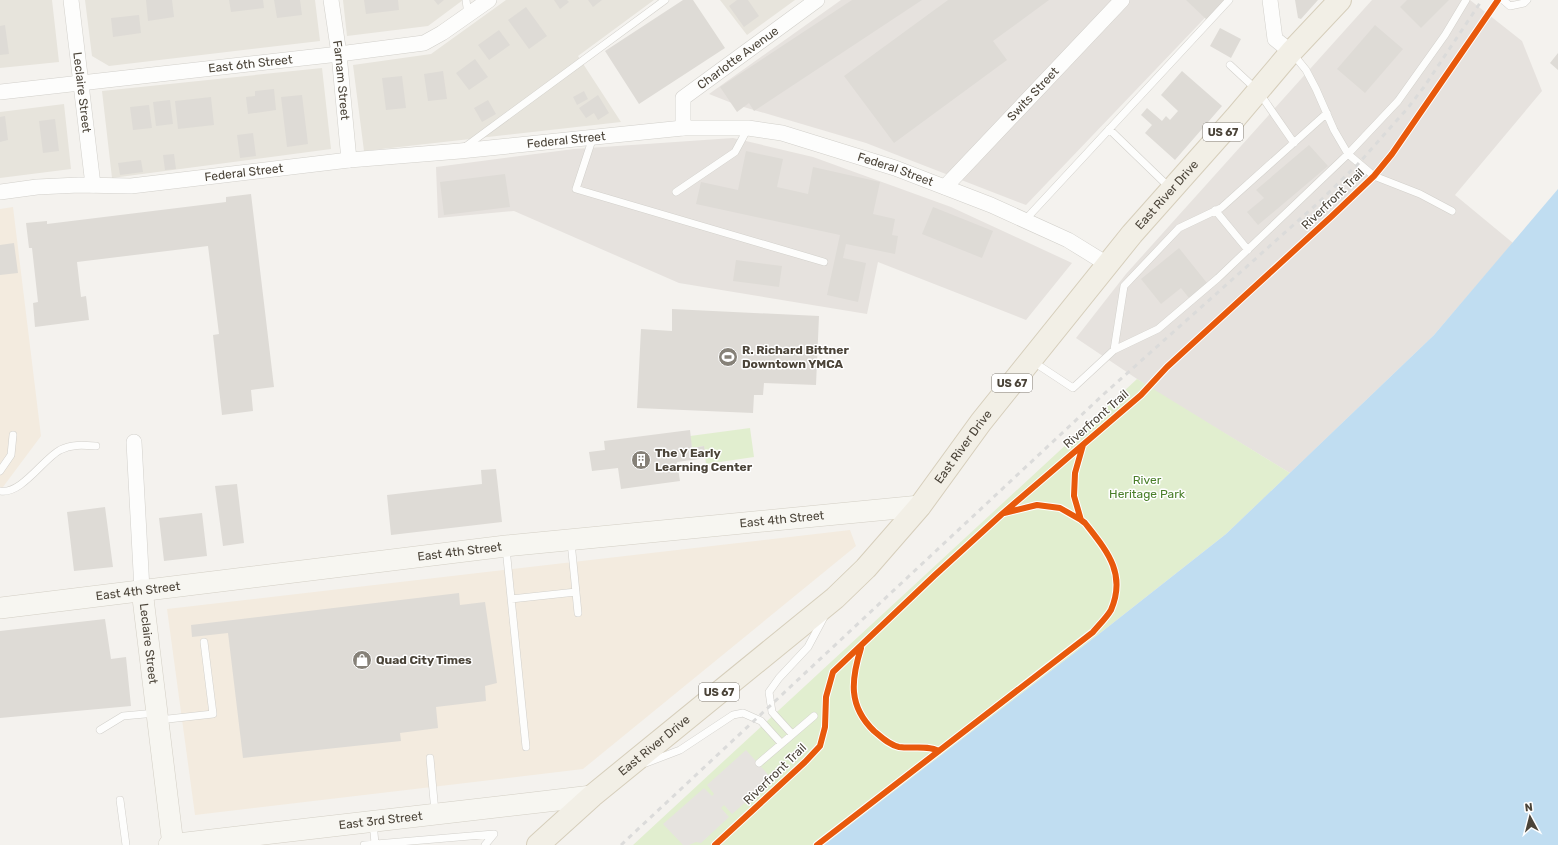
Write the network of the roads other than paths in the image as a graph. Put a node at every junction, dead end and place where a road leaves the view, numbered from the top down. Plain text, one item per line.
1 (71, 0) edge
2 (331, 0) edge
3 (466, 0) edge
4 (489, 0) edge
5 (665, 0) edge
6 (817, 0) edge
7 (1122, 0) edge
8 (1229, 0) edge
9 (1270, 0) edge
10 (1340, 0) edge
11 (1466, 0) edge
12 (1503, 0) edge
13 (1527, 0) edge
14 (468, 15) junction
15 (1292, 52) junction
16 (338, 54) junction
17 (1230, 65) dead end
18 (81, 82) junction
19 (1258, 91) junction
20 (0, 92) edge
21 (1327, 113) junction
22 (683, 128) junction
23 (748, 128) junction
24 (1109, 129) junction
25 (593, 137) junction
26 (1294, 143) junction
27 (460, 151) junction
28 (1348, 154) junction
29 (349, 160) junction
30 (93, 185) junction
31 (945, 187) junction
32 (1171, 190) junction
33 (0, 192) edge
34 (676, 192) dead end
35 (1216, 210) junction
36 (1452, 210) dead end
37 (1025, 220) junction
38 (1248, 250) junction
39 (824, 262) dead end
40 (1108, 264) junction
41 (1114, 350) junction
42 (1031, 360) junction
43 (13, 436) dead end
44 (134, 442) dead end
45 (96, 446) dead end
46 (0, 471) edge
47 (0, 491) edge
48 (920, 506) junction
49 (570, 540) junction
50 (506, 546) junction
51 (142, 590) junction
52 (576, 592) junction
53 (835, 598) junction
54 (511, 599) junction
55 (0, 608) edge
56 (578, 613) dead end
57 (204, 642) dead end
58 (157, 716) junction
59 (814, 716) dead end
60 (100, 730) dead end
61 (792, 734) junction
62 (781, 743) junction
63 (526, 747) dead end
64 (430, 758) dead end
65 (759, 763) dead end
66 (620, 773) junction
67 (592, 796) junction
68 (120, 800) dead end
69 (436, 814) junction
70 (373, 821) junction
71 (375, 843) junction
72 (126, 845) edge
73 (169, 845) edge
74 (173, 845) edge
75 (364, 845) edge
76 (485, 845) edge
77 (538, 845) edge

1 - 18 street, Leclaire Street
2 - 16 street, Farnam Street
3 - 14 lane
4 - 14 street, East 6th Street
5 - 27 lane
6 - 22 street, Charlotte Avenue
7 - 31 street, Swits Street
8 - 24 lane
9 - 15 street
10 - 15 main road, East River Drive / US 67
11 - 28 lane
12 - 13 lane
14 - 16 street, East 6th Street
15 - 19 main road, East River Drive / US 67
15 - 21 lane
16 - 18 street, East 6th Street
16 - 29 street, Farnam Street
17 - 19 lane
18 - 20 street, East 6th Street
18 - 30 street, Leclaire Street
19 - 26 lane
19 - 32 main road, East River Drive / US 67
21 - 26 lane
21 - 28 lane
22 - 23 street, Federal Street
22 - 25 street, Federal Street
23 - 31 street, Federal Street
23 - 34 lane
24 - 32 lane
24 - 37 lane
25 - 27 street, Federal Street
25 - 39 lane
26 - 35 lane
27 - 29 street, Federal Street
28 - 36 lane
28 - 38 lane
29 - 30 street, Federal Street
30 - 33 street, Federal Street
31 - 37 street, Federal Street
32 - 40 main road, East River Drive / US 67
35 - 38 lane
35 - 41 lane
37 - 40 street, Federal Street
38 - 41 lane
40 - 42 main road, East River Drive / US 67
41 - 42 lane
42 - 48 main road, East River Drive / US 67
43 - 46 lane
44 - 51 street, Leclaire Street
45 - 47 lane
48 - 49 main road, East 4th Street
48 - 53 main road, East River Drive / US 67
49 - 50 main road, East 4th Street
49 - 52 lane
50 - 51 main road, East 4th Street
50 - 54 lane
51 - 55 main road, East 4th Street
51 - 58 main road, Leclaire Street
52 - 54 lane
52 - 56 lane
53 - 61 lane
53 - 66 main road, East River Drive / US 67
54 - 63 lane
57 - 58 lane
58 - 60 lane
58 - 74 main road, Leclaire Street
59 - 61 lane
61 - 62 lane
62 - 65 lane
62 - 66 lane
64 - 69 lane
66 - 67 main road, East River Drive / US 67
67 - 69 main road, East 3rd Street
67 - 77 main road, East River Drive / US 67
68 - 72 lane
69 - 70 main road, East 3rd Street
70 - 71 lane
70 - 74 main road, East 3rd Street
71 - 75 lane
71 - 76 lane
73 - 74 main road, East 3rd Street

